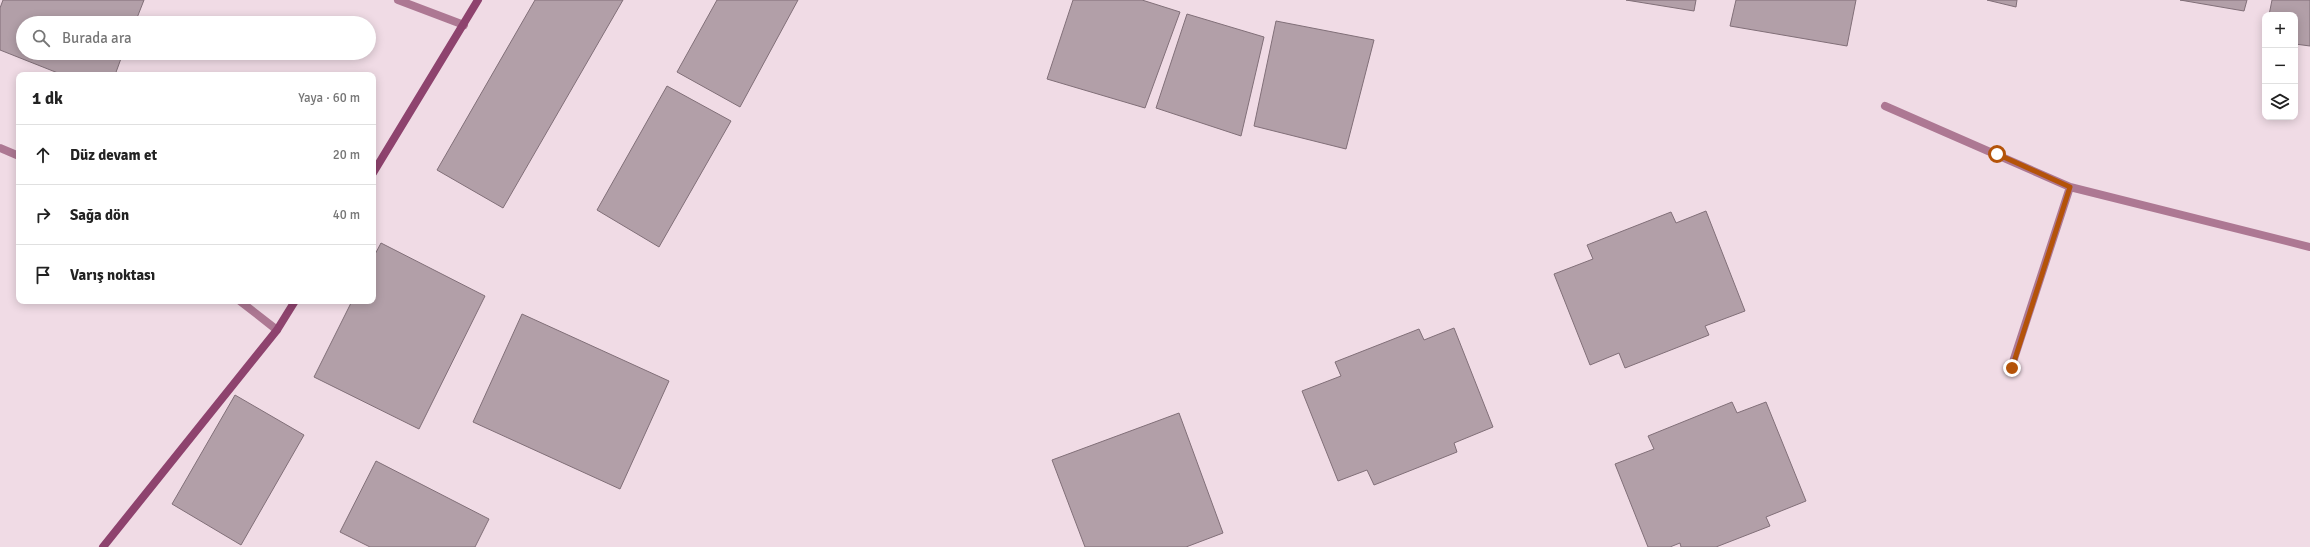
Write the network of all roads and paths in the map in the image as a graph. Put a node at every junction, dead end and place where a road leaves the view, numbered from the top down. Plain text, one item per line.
1 (398, 0) edge
2 (478, 0) edge
3 (464, 25) junction
4 (1885, 106) dead end
5 (0, 148) edge
6 (16, 155) edge
7 (376, 168) edge
8 (2070, 187) junction
9 (2310, 247) edge
10 (244, 304) edge
11 (293, 304) edge
12 (277, 330) junction
13 (2012, 368) dead end
14 (102, 547) edge

1 - 3 street
2 - 3 street
3 - 7 street
4 - 8 street
5 - 6 street
8 - 9 street
8 - 13 street
10 - 12 street
11 - 12 street
12 - 14 street

